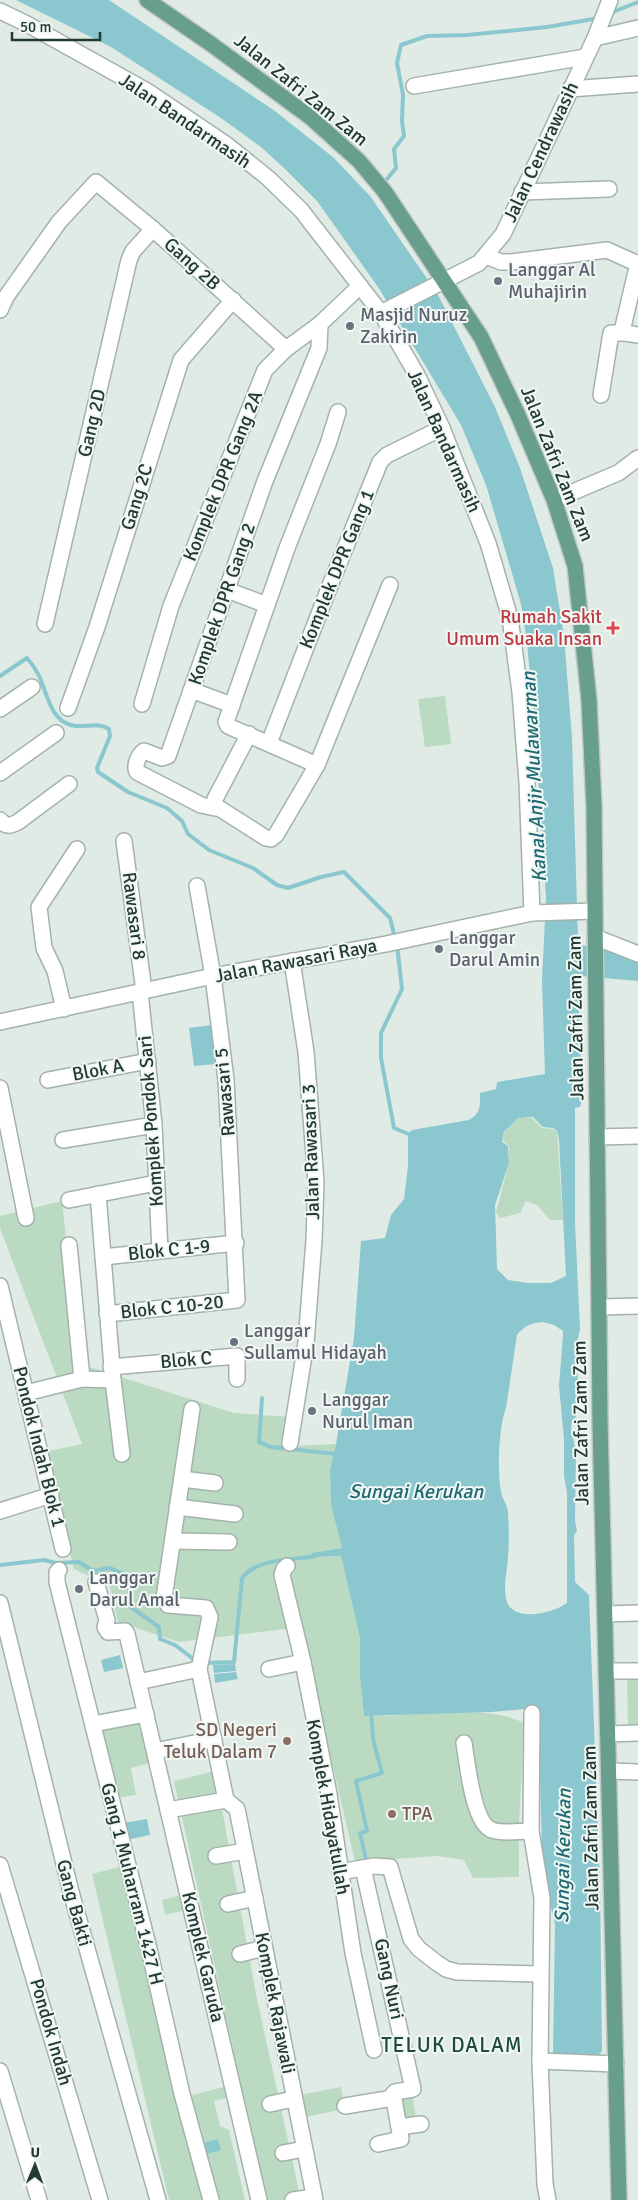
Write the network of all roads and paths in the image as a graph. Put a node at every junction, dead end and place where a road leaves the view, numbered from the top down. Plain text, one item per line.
1 (147, 0) edge
2 (606, 10) edge
3 (0, 11) edge
4 (638, 28) edge
5 (595, 38) junction
6 (585, 57) junction
7 (638, 84) edge
8 (414, 86) dead end
9 (570, 89) junction
10 (609, 189) dead end
11 (522, 192) junction
12 (153, 229) junction
13 (486, 256) junction
14 (638, 263) edge
15 (441, 282) junction
16 (360, 286) junction
17 (233, 300) junction
18 (0, 310) edge
19 (384, 311) junction
20 (320, 324) junction
21 (631, 334) edge
22 (286, 350) junction
23 (601, 396) dead end
24 (338, 412) dead end
25 (442, 428) junction
26 (638, 458) edge
27 (554, 500) junction
28 (390, 585) dead end
29 (227, 590) junction
30 (267, 605) junction
31 (45, 624) dead end
32 (32, 687) dead end
33 (191, 690) junction
34 (142, 704) dead end
35 (232, 705) junction
36 (68, 708) dead end
37 (0, 709) edge
38 (56, 733) dead end
39 (249, 734) junction
40 (269, 743) junction
41 (317, 766) junction
42 (0, 773) edge
43 (68, 784) dead end
44 (215, 808) junction
45 (0, 820) edge
46 (124, 841) dead end
47 (77, 849) dead end
48 (198, 886) dead end
49 (589, 912) junction
50 (535, 913) junction
51 (595, 939) junction
52 (638, 954) edge
53 (292, 962) junction
54 (213, 976) junction
55 (142, 992) junction
56 (64, 1008) junction
57 (0, 1022) edge
58 (148, 1061) junction
59 (48, 1080) dead end
60 (0, 1088) edge
61 (154, 1124) junction
62 (638, 1136) edge
63 (597, 1137) junction
64 (63, 1140) dead end
65 (156, 1183) junction
66 (98, 1194) junction
67 (69, 1200) dead end
68 (26, 1218) dead end
69 (236, 1243) junction
70 (68, 1244) dead end
71 (160, 1251) junction
72 (103, 1257) junction
73 (0, 1286) edge
74 (237, 1300) joint
75 (638, 1306) edge
76 (600, 1307) junction
77 (107, 1314) junction
78 (112, 1374) junction
79 (82, 1379) junction
80 (237, 1380) dead end
81 (26, 1393) junction
82 (192, 1409) dead end
83 (290, 1443) dead end
84 (122, 1454) dead end
85 (182, 1479) junction
86 (215, 1483) dead end
87 (51, 1495) junction
88 (177, 1506) junction
89 (0, 1511) edge
90 (235, 1514) dead end
91 (173, 1541) junction
92 (229, 1542) dead end
93 (63, 1549) dead end
94 (287, 1566) dead end
95 (59, 1570) dead end
96 (96, 1582) dead end
97 (0, 1603) edge
98 (638, 1613) edge
99 (605, 1614) junction
100 (303, 1662) junction
101 (201, 1664) junction
102 (269, 1669) dead end
103 (607, 1671) junction
104 (638, 1671) edge
105 (138, 1682) junction
106 (532, 1713) dead end
107 (146, 1714) junction
108 (93, 1724) junction
109 (638, 1733) edge
110 (609, 1734) junction
111 (214, 1739) junction
112 (464, 1743) dead end
113 (155, 1751) junction
114 (610, 1772) junction
115 (638, 1772) edge
116 (231, 1804) junction
117 (168, 1810) junction
118 (531, 1831) junction
119 (245, 1850) junction
120 (216, 1856) dead end
121 (0, 1865) edge
122 (367, 1867) junction
123 (340, 1872) junction
124 (254, 1898) junction
125 (228, 1904) dead end
126 (264, 1948) junction
127 (240, 1954) dead end
128 (540, 1974) junction
129 (374, 2050) dead end
130 (540, 2062) junction
131 (616, 2064) junction
132 (0, 2071) edge
133 (393, 2098) junction
134 (293, 2099) junction
135 (270, 2104) dead end
136 (345, 2106) dead end
137 (421, 2124) dead end
138 (399, 2126) junction
139 (378, 2144) dead end
140 (304, 2149) junction
141 (283, 2153) dead end
142 (314, 2198) edge
143 (39, 2200) edge
144 (100, 2200) edge
145 (158, 2200) edge
146 (210, 2200) edge
147 (259, 2200) edge
148 (293, 2200) edge
149 (548, 2200) edge
150 (619, 2200) edge

1 - 15 main road, Jalan Zafri Zam Zam
2 - 5 street, Jalan Cendrawasih
3 - 16 street, Jalan Bandarmasih
4 - 5 street
5 - 6 street, Jalan Cendrawasih
6 - 8 street
6 - 9 street, Jalan Cendrawasih
7 - 9 street
9 - 11 street, Jalan Cendrawasih
10 - 11 street
11 - 13 street, Jalan Cendrawasih
12 - 17 street, Gang 2B
12 - 18 street, Gang 2B
12 - 31 street, Gang 2D
13 - 14 street
13 - 15 street, Jalan Cendrawasih
14 - 21 street
15 - 19 street, Jalan Cendrawasih
15 - 27 main road, Jalan Zafri Zam Zam
16 - 19 street, Jalan Bandarmasih
16 - 20 street, Komplek DPR Gang 2A
17 - 22 street, Gang 2B
17 - 36 street, Gang 2C
19 - 25 street, Jalan Bandarmasih
20 - 22 street, Komplek DPR Gang 2A
20 - 29 street, Komplek DPR Gang 2
21 - 23 street
22 - 34 street, Komplek DPR Gang 2A
24 - 30 street
25 - 40 street, Komplek DPR Gang 1
25 - 50 street, Jalan Bandarmasih
26 - 27 street
27 - 49 main road, Jalan Zafri Zam Zam
28 - 41 street
29 - 30 street
29 - 33 street, Komplek DPR Gang 2
30 - 35 street
32 - 37 street
33 - 35 street
33 - 44 street, Komplek DPR Gang 2
35 - 39 street
38 - 42 street
39 - 40 street
39 - 44 street
40 - 41 street
41 - 44 street
43 - 45 street
46 - 55 street, Rawasari 8
47 - 56 street
48 - 54 street, Rawasari 5
49 - 50 street, Jalan Rawasari Raya
49 - 51 main road, Jalan Zafri Zam Zam
50 - 53 street, Jalan Rawasari Raya
51 - 52 street
51 - 63 main road, Jalan Zafri Zam Zam
53 - 54 street, Jalan Rawasari Raya
53 - 83 street, Jalan Rawasari 3
54 - 55 street, Jalan Rawasari Raya
54 - 69 street, Rawasari 5
55 - 56 street, Jalan Rawasari Raya
55 - 58 street, Komplek Pondok Sari
56 - 57 street, Jalan Rawasari Raya
58 - 59 street, Blok A
58 - 61 street, Komplek Pondok Sari
60 - 68 street
61 - 64 street
61 - 65 street, Komplek Pondok Sari
62 - 63 street
63 - 76 main road, Jalan Zafri Zam Zam
65 - 66 street
65 - 71 street, Komplek Pondok Sari
66 - 67 street
66 - 72 street
69 - 71 street, Blok C 1-9
69 - 74 street, Rawasari 5
70 - 79 street
71 - 72 street, Blok C 1-9
72 - 77 street
73 - 81 street, Pondok Indah Blok 1
74 - 77 street, Blok C 10-20
75 - 76 street
76 - 99 main road, Jalan Zafri Zam Zam
77 - 78 street
78 - 79 street
78 - 80 street, Blok C
78 - 84 street
79 - 81 street
81 - 87 street, Pondok Indah Blok 1
82 - 85 street
85 - 86 street
85 - 88 street
87 - 89 street
87 - 93 street, Pondok Indah Blok 1
88 - 90 street
88 - 91 street
91 - 92 street
91 - 101 street
94 - 100 street, Komplek Hidayatullah
95 - 108 street, Gang 1 Muharram 1427 H
96 - 105 street, Komplek Garuda
97 - 145 street, Gang Bakti
98 - 99 street
99 - 103 main road, Jalan Zafri Zam Zam
100 - 102 street
100 - 123 street, Komplek Hidayatullah
101 - 105 street
101 - 111 street, Komplek Rajawali
103 - 104 street
103 - 110 main road, Jalan Zafri Zam Zam
105 - 107 street, Komplek Garuda
106 - 118 street
107 - 108 street
107 - 113 street, Komplek Garuda
108 - 146 street, Gang 1 Muharram 1427 H
109 - 110 street
110 - 114 main road, Jalan Zafri Zam Zam
111 - 113 street
111 - 116 street, Komplek Rajawali
112 - 118 street
113 - 117 street, Komplek Garuda
114 - 115 street
114 - 131 main road, Jalan Zafri Zam Zam
116 - 117 street
116 - 119 street, Komplek Rajawali
117 - 147 street, Komplek Garuda
118 - 128 street
119 - 120 street
119 - 124 street, Komplek Rajawali
121 - 144 street, Pondok Indah
122 - 123 street
122 - 128 street
122 - 133 street, Gang Nuri
123 - 129 street, Komplek Hidayatullah
124 - 125 street
124 - 126 street, Komplek Rajawali
126 - 127 street
126 - 134 street, Komplek Rajawali
128 - 130 street
130 - 131 street
130 - 149 street
131 - 150 main road, Jalan Zafri Zam Zam
132 - 143 street
133 - 136 street
133 - 138 street
134 - 135 street
134 - 140 street, Komplek Rajawali
137 - 138 street
138 - 139 street
140 - 141 street
140 - 142 street, Komplek Rajawali
142 - 148 street

